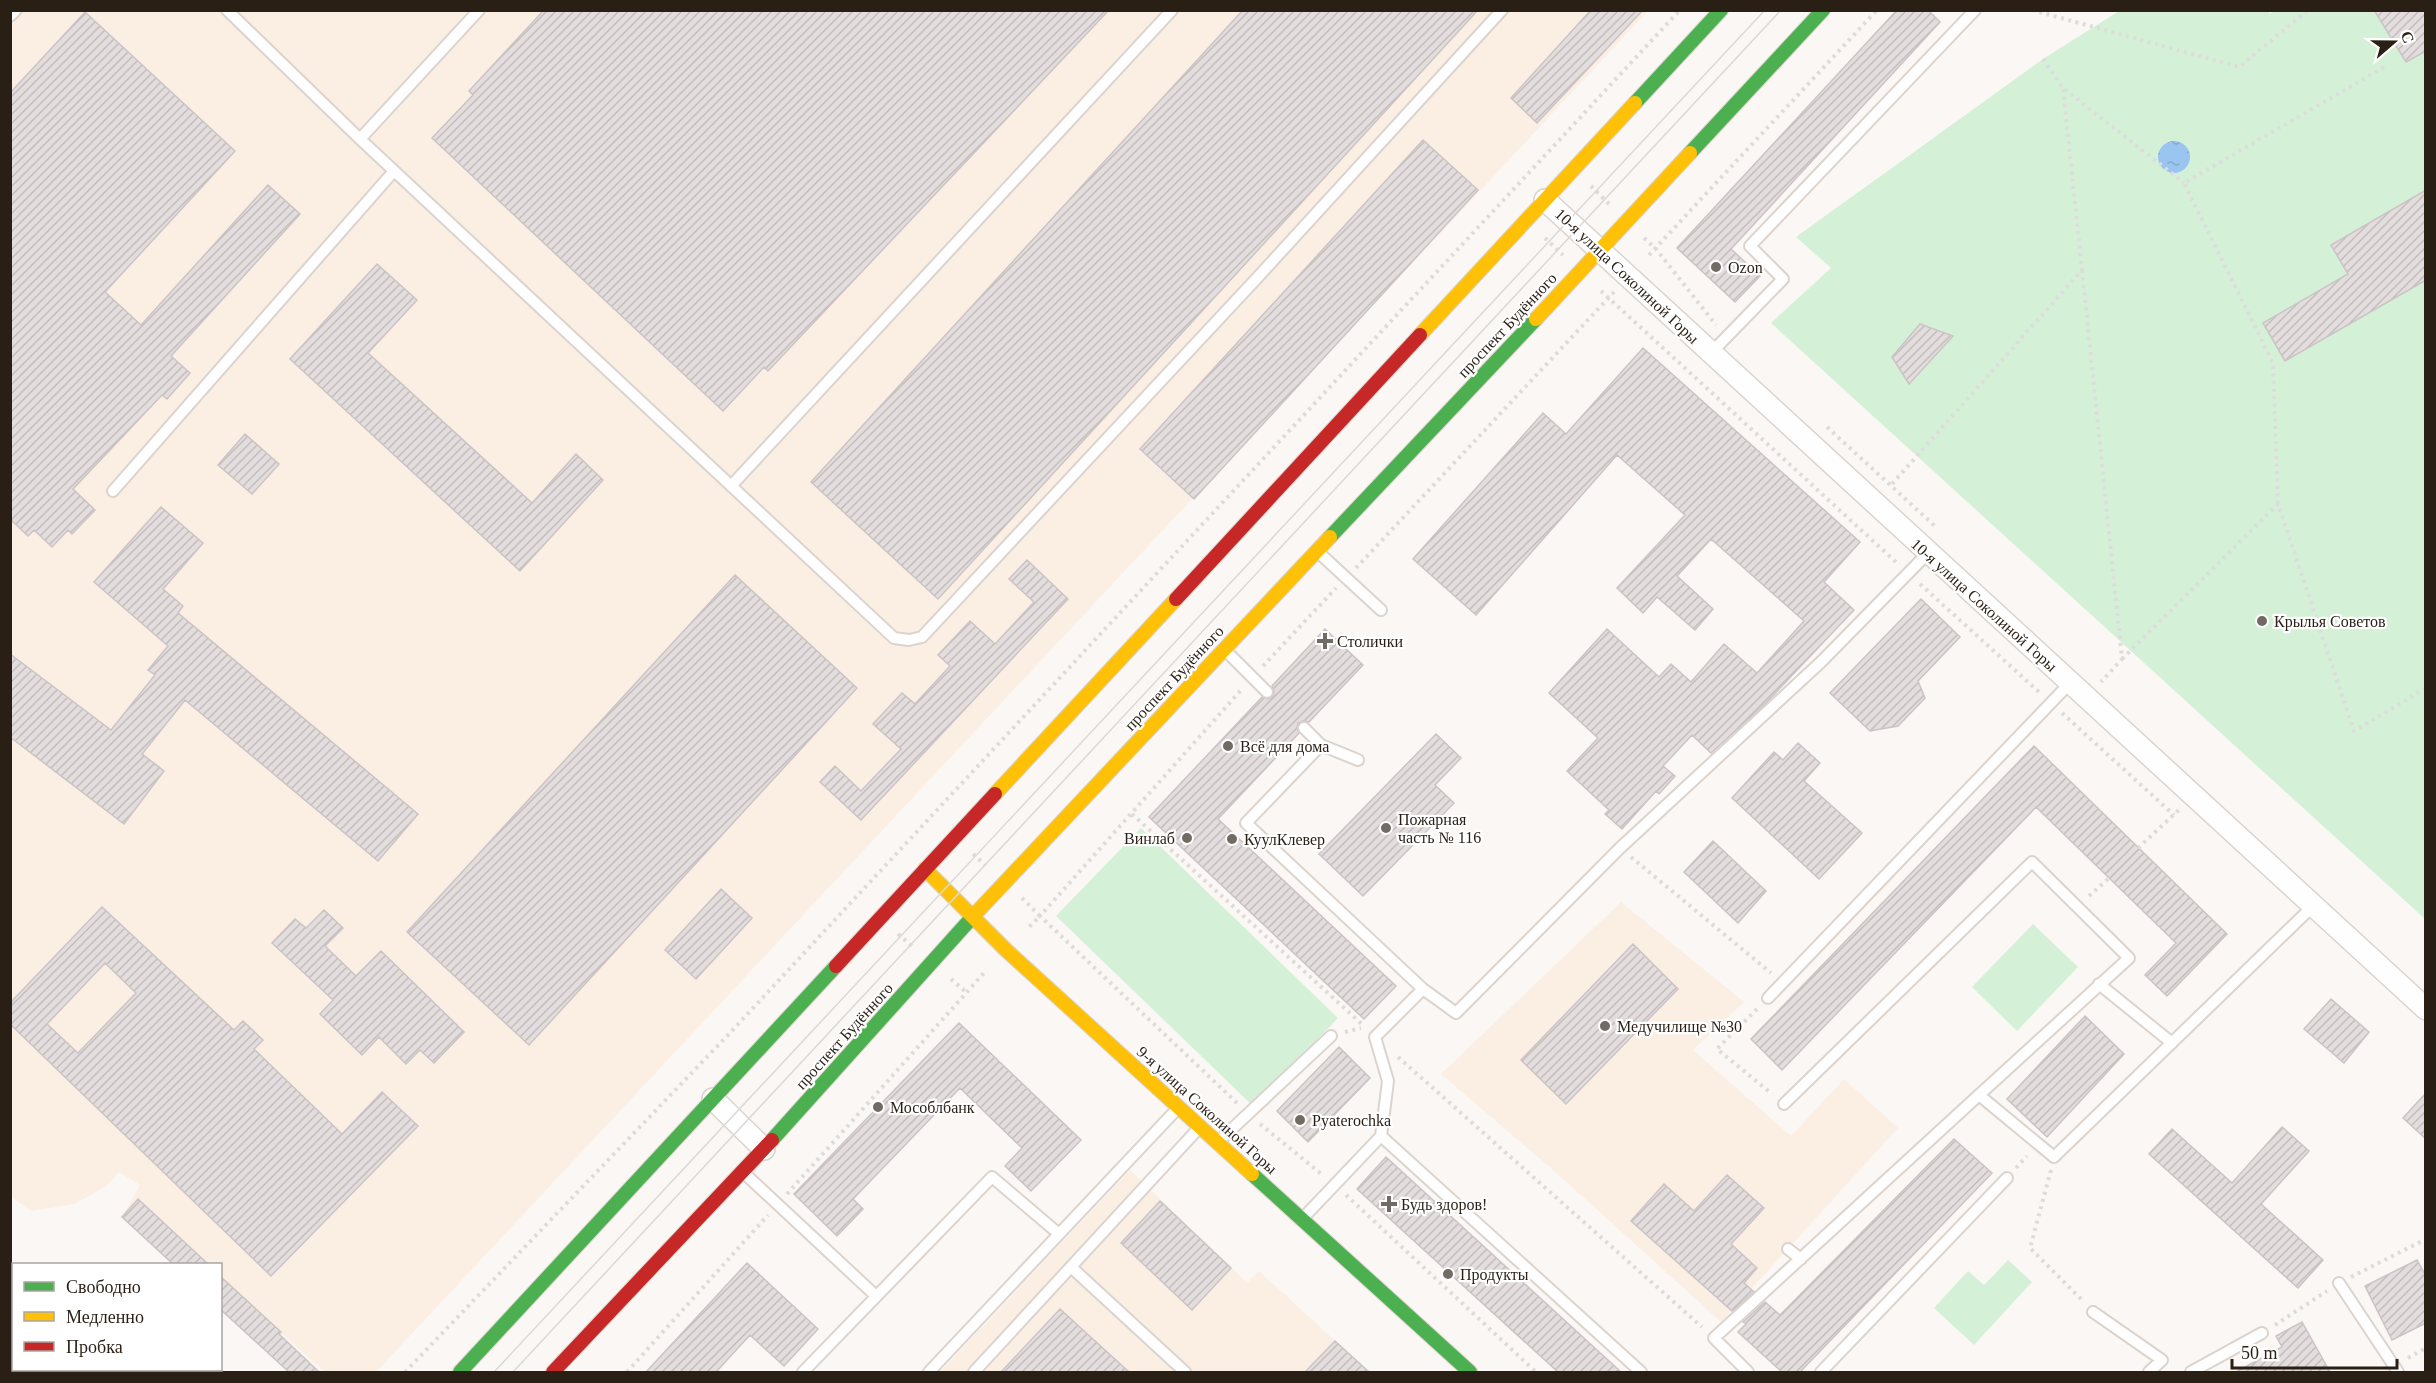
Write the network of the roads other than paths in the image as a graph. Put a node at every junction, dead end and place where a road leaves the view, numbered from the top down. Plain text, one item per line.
1 (16, 10) edge
2 (228, 10) edge
3 (479, 10) edge
4 (1172, 10) edge
5 (1502, 10) edge
6 (1721, 10) edge
7 (1822, 10) edge
8 (1975, 10) edge
9 (10, 16) edge
10 (360, 139) junction
11 (394, 171) junction
12 (1545, 200) junction
13 (1600, 251) junction
14 (1710, 354) junction
15 (731, 486) junction
16 (113, 490) dead end
17 (1317, 550) junction
18 (1928, 553) junction
19 (1381, 610) dead end
20 (1224, 649) junction
21 (2070, 683) junction
22 (1267, 692) dead end
23 (1304, 728) dead end
24 (1321, 745) junction
25 (1358, 760) dead end
26 (925, 869) junction
27 (2313, 906) junction
28 (973, 916) junction
29 (2098, 984) junction
30 (1423, 989) junction
31 (1768, 998) road end
32 (2426, 1009) edge
33 (1331, 1036) dead end
34 (2172, 1043) junction
35 (1979, 1095) junction
36 (713, 1099) junction
37 (1784, 1104) road end
38 (1179, 1107) junction
39 (1201, 1127) junction
40 (1381, 1136) junction
41 (1218, 1142) junction
42 (764, 1149) junction
43 (743, 1171) junction
44 (2007, 1178) road end
45 (1302, 1219) junction
46 (1059, 1234) junction
47 (1788, 1248) dead end
48 (1801, 1259) junction
49 (1071, 1267) junction
50 (2339, 1283) road end
51 (876, 1296) junction
52 (2093, 1312) road end
53 (2262, 1333) road end
54 (460, 1372) edge
55 (553, 1372) edge
56 (803, 1372) edge
57 (929, 1372) edge
58 (974, 1372) edge
59 (1185, 1372) edge
60 (1470, 1372) edge
61 (1641, 1372) edge
62 (1748, 1372) edge
63 (1821, 1372) edge
64 (2149, 1372) edge
65 (2191, 1372) edge
66 (2398, 1372) edge

1 - 9 lane
2 - 10 lane
3 - 10 lane
4 - 15 lane
5 - 15 lane
6 - 12 main road
7 - 13 main road, проспект Будённого
8 - 14 lane
10 - 11 lane
11 - 15 lane
11 - 16 lane
12 - 13 street, 10-я улица Соколиной Горы
12 - 26 main road
13 - 14 street, 10-я улица Соколиной Горы
13 - 17 main road, проспект Будённого
14 - 18 street, 10-я улица Соколиной Горы
17 - 19 lane
17 - 20 main road, проспект Будённого
18 - 21 street, 10-я улица Соколиной Горы
18 - 30 lane
20 - 22 lane
20 - 28 main road, проспект Будённого
21 - 27 street, 10-я улица Соколиной Горы
21 - 31 lane
23 - 24 lane
24 - 25 lane
24 - 30 lane
26 - 28 main road, 9-я улица Соколиной Горы
26 - 36 main road
27 - 32 street, 10-я улица Соколиной Горы
27 - 34 lane
28 - 38 main road, 9-я улица Соколиной Горы
28 - 42 main road, проспект Будённого
29 - 34 lane
29 - 35 lane
29 - 37 lane
30 - 40 lane
33 - 41 lane
34 - 35 lane
35 - 48 lane
36 - 42 street
36 - 54 main road
38 - 39 main road, 9-я улица Соколиной Горы
38 - 46 lane
39 - 41 main road, 9-я улица Соколиной Горы
39 - 49 lane
40 - 45 lane
40 - 61 lane
41 - 45 main road, 9-я улица Соколиной Горы
42 - 43 main road, проспект Будённого
43 - 51 lane
43 - 55 main road, проспект Будённого
44 - 63 lane
45 - 60 main road, 9-я улица Соколиной Горы
46 - 51 lane
46 - 57 lane
47 - 48 lane
48 - 62 lane
49 - 58 lane
49 - 59 lane
50 - 66 lane
51 - 56 lane
52 - 64 lane
53 - 65 lane

